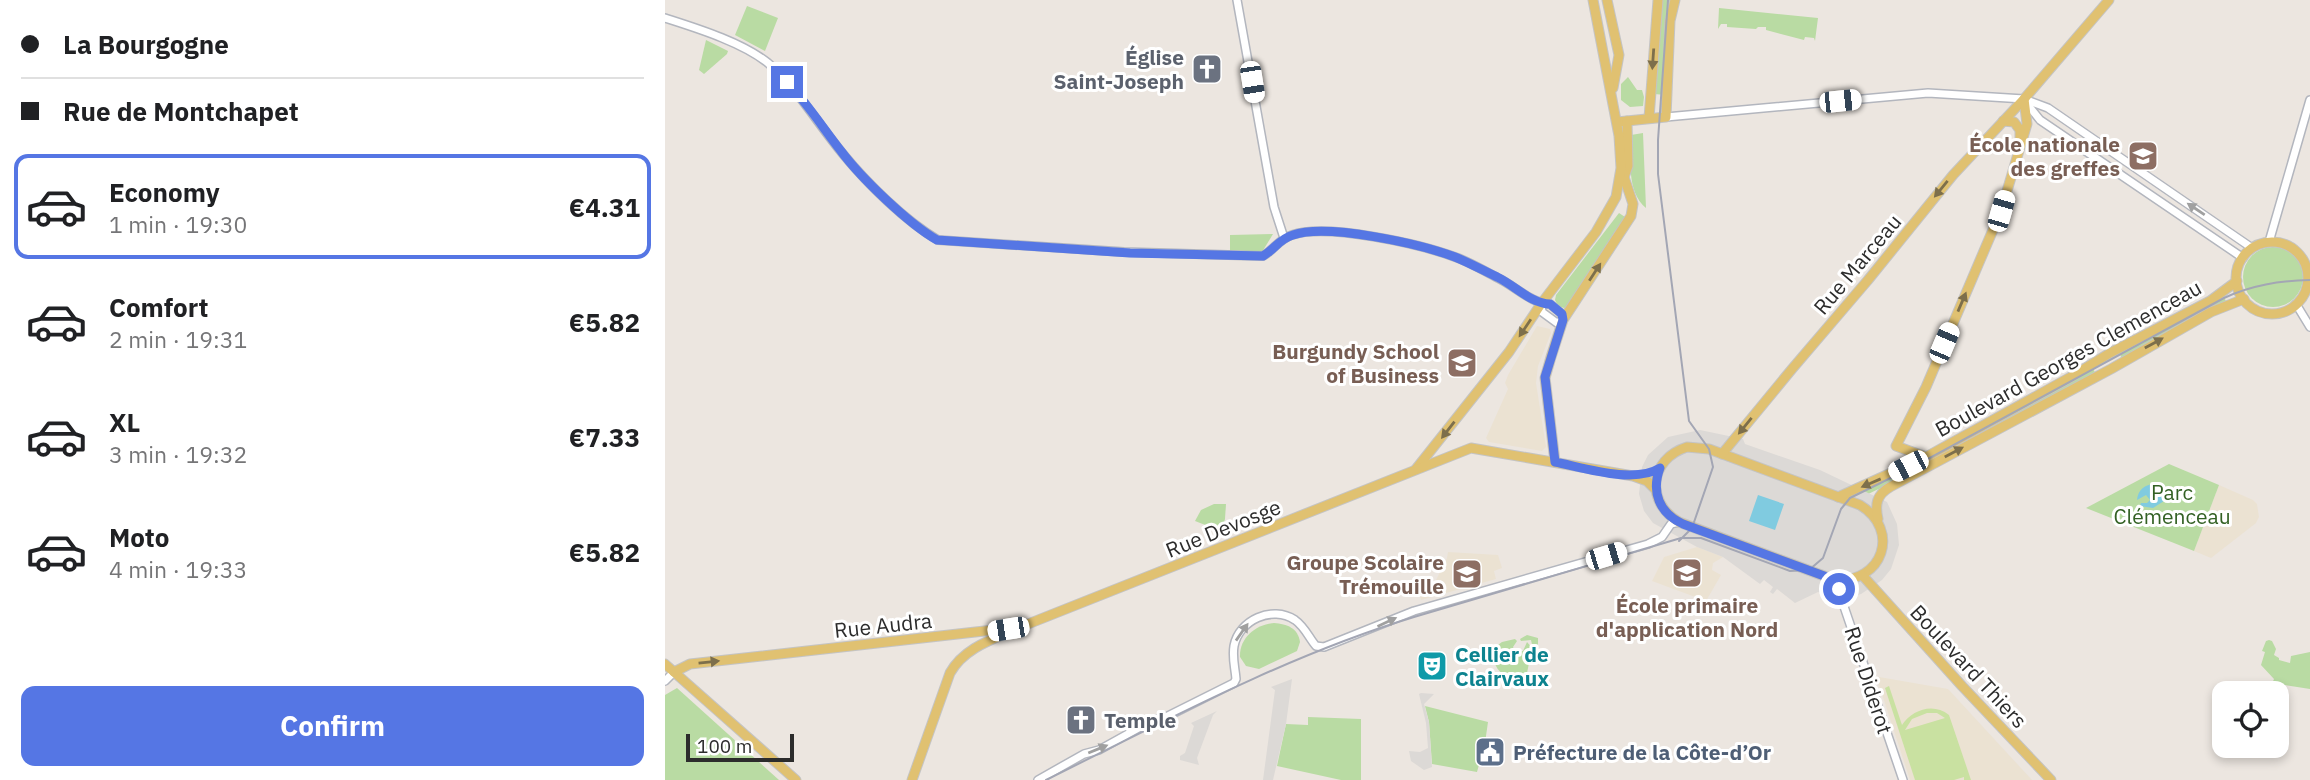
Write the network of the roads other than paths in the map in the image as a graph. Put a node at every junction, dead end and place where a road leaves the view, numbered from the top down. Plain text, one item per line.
1 (1237, 0) edge
2 (1593, 0) edge
3 (1607, 0) edge
4 (1658, 0) edge
5 (1675, 0) edge
6 (2109, 0) edge
7 (665, 18) edge
8 (1612, 97) junction
9 (2024, 99) junction
10 (2310, 100) edge
11 (1666, 117) junction
12 (1649, 118) junction
13 (1622, 121) junction
14 (2003, 121) junction
15 (2020, 145) junction
16 (2137, 169) junction
17 (1622, 173) junction
18 (2130, 181) junction
19 (1616, 197) junction
20 (1631, 199) junction
21 (1284, 238) junction
22 (2269, 242) junction
23 (2252, 248) junction
24 (2243, 258) junction
25 (2237, 281) junction
26 (2308, 292) edge
27 (2244, 299) junction
28 (1541, 304) junction
29 (2296, 304) junction
30 (1563, 320) junction
31 (2310, 327) edge
32 (1723, 454) junction
33 (1926, 457) junction
34 (1555, 462) junction
35 (1660, 468) junction
36 (1415, 471) junction
37 (1633, 476) junction
38 (1656, 490) junction
39 (1838, 497) junction
40 (1679, 522) junction
41 (1879, 524) junction
42 (1863, 576) junction
43 (1835, 580) junction
44 (1023, 626) junction
45 (956, 635) junction
46 (963, 656) junction
47 (665, 664) edge
48 (674, 672) junction
49 (665, 681) edge
50 (796, 780) edge
51 (912, 780) edge
52 (1038, 780) edge
53 (1903, 780) edge
54 (2051, 780) edge

1 - 21 street
2 - 8 main road
3 - 8 main road
4 -> 12 main road
5 - 11 main road
6 - 9 main road, Rue Marceau
7 - 21 street
8 - 13 main road
9 - 11 street
9 - 14 main road, Rue Marceau
9 - 15 main road
9 - 16 street
9 - 18 street
10 - 22 street
11 - 12 main road
12 - 13 main road
13 - 17 main road
14 - 15 main road
14 -> 32 main road, Rue Marceau
33 -> 15 main road
16 - 18 street
23 -> 16 street
17 - 19 main road
17 - 20 main road
18 - 24 street
19 - 20 main road
19 - 28 main road
30 -> 20 main road
21 - 28 street
22 - 23 main road
22 - 26 main road
23 - 24 main road
24 - 25 main road
25 - 27 main road
25 - 33 main road, Boulevard Georges Clemenceau
26 - 29 main road
27 - 29 main road
41 -> 27 main road, Boulevard Georges Clemenceau
28 - 30 street
28 - 30 street
28 -> 36 main road
29 - 31 street
30 - 34 main road
32 - 35 main road
32 - 39 main road
33 -> 39 main road, Boulevard Georges Clemenceau
34 - 36 main road, Rue Devosge
34 - 37 main road, Rue Devosge
35 - 37 main road
35 - 38 main road
36 - 44 main road, Rue Devosge
37 - 38 main road
38 - 40 main road
39 - 41 main road
40 - 43 main road
52 -> 40 street
41 - 42 main road, Boulevard Georges Clemenceau
42 - 43 main road
42 - 54 main road, Boulevard Thiers
43 - 53 street, Rue Diderot
44 - 45 main road, Rue Audra
44 - 46 main road, Rue Devosge
45 - 46 main road
48 -> 45 main road, Rue Audra
46 - 51 main road
47 - 48 main road
48 - 49 street
48 - 50 main road

